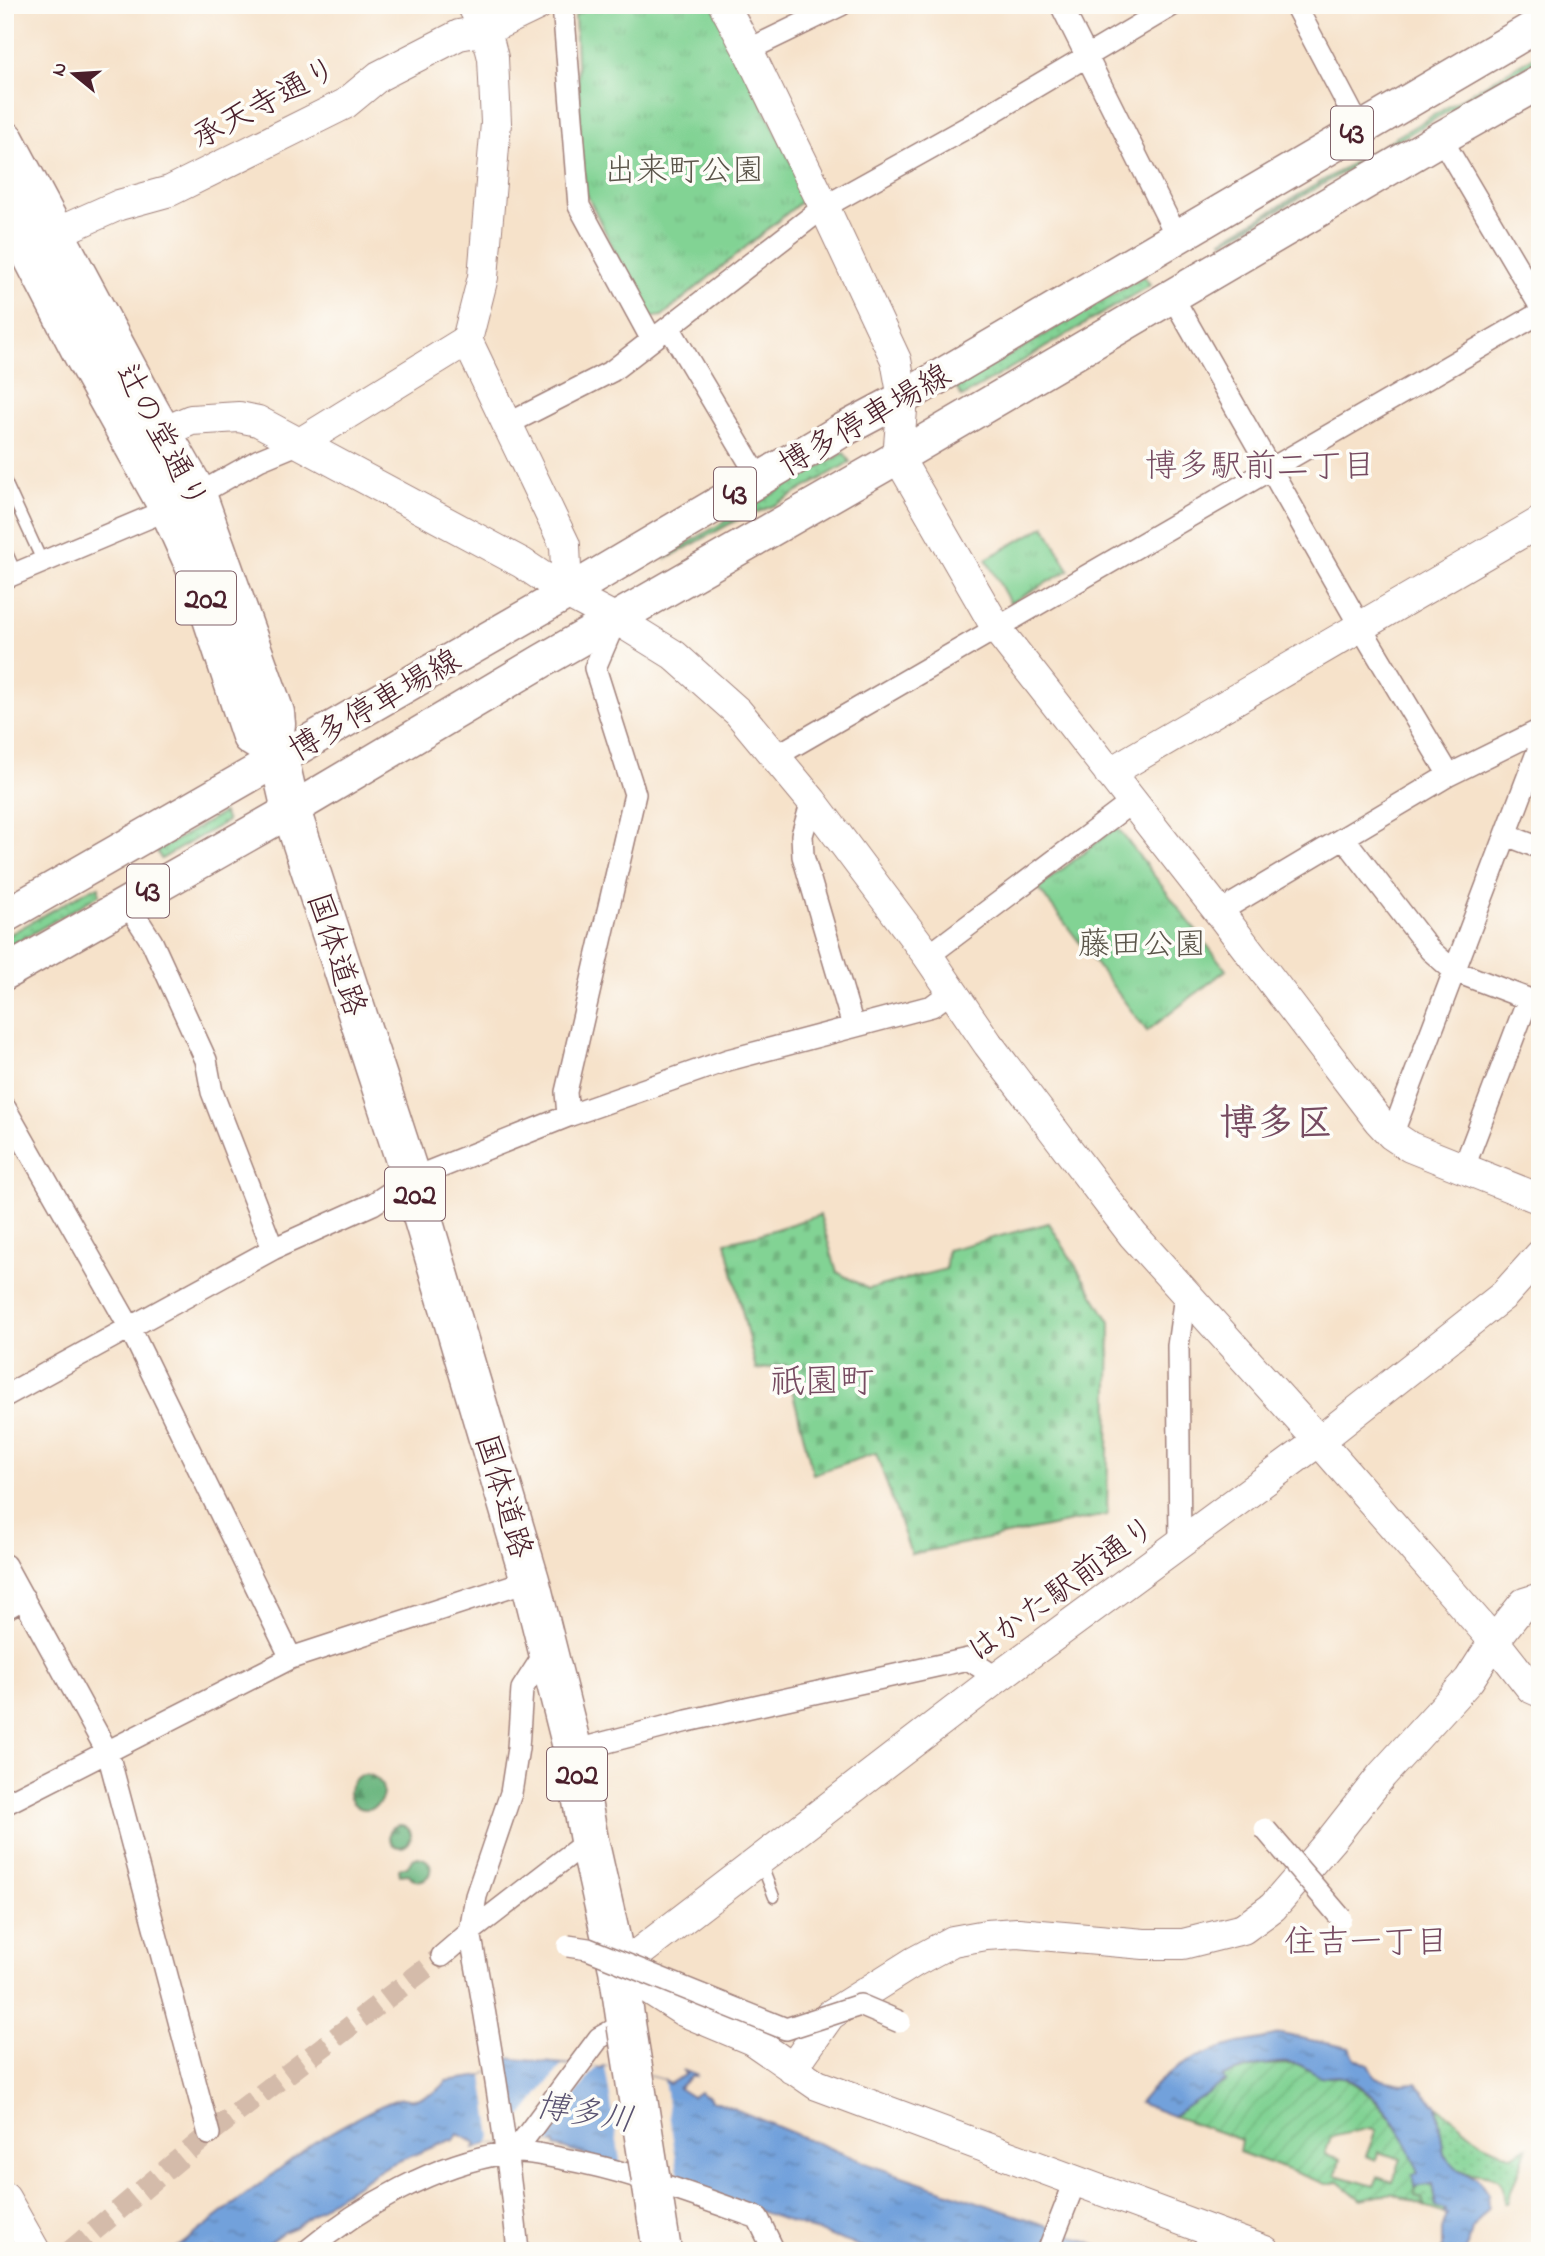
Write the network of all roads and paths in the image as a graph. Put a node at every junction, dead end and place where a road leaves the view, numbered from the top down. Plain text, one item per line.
1 (538, 5) edge
2 (563, 5) edge
3 (724, 5) edge
4 (841, 5) edge
5 (1061, 5) edge
6 (1173, 5) edge
7 (1295, 5) edge
8 (479, 18) edge
9 (1540, 24) edge
10 (748, 50) junction
11 (1088, 56) junction
12 (1540, 82) edge
13 (1360, 128) junction
14 (1441, 138) junction
15 (5, 140) edge
16 (5, 204) edge
17 (824, 207) junction
18 (56, 233) junction
19 (1177, 237) junction
20 (1172, 296) junction
21 (1540, 306) edge
22 (1540, 313) edge
23 (661, 334) junction
24 (467, 340) junction
25 (903, 398) junction
26 (508, 424) junction
27 (148, 439) junction
28 (300, 443) junction
29 (898, 457) junction
30 (1270, 469) junction
31 (5, 480) edge
32 (760, 480) junction
33 (182, 500) junction
34 (1540, 522) edge
35 (5, 548) edge
36 (38, 552) dead end
37 (11, 575) edge
38 (566, 593) junction
39 (616, 619) junction
40 (1360, 626) junction
41 (997, 629) junction
42 (1540, 730) edge
43 (1540, 745) edge
44 (275, 753) junction
45 (776, 756) junction
46 (1109, 773) junction
47 (1449, 775) junction
48 (812, 801) junction
49 (1132, 802) junction
50 (291, 810) junction
51 (1506, 835) junction
52 (1344, 838) junction
53 (1540, 848) edge
54 (127, 903) junction
55 (1219, 912) junction
56 (5, 916) edge
57 (928, 956) junction
58 (1454, 971) junction
59 (5, 973) edge
60 (953, 991) junction
61 (853, 1026) junction
62 (5, 1108) edge
63 (568, 1116) junction
64 (1392, 1135) junction
65 (1464, 1167) junction
66 (411, 1179) junction
67 (1540, 1199) edge
68 (273, 1249) junction
69 (1540, 1255) edge
70 (1185, 1295) junction
71 (129, 1326) junction
72 (5, 1396) edge
73 (1319, 1441) junction
74 (1180, 1544) junction
75 (5, 1565) edge
76 (530, 1580) junction
77 (1540, 1598) edge
78 (15, 1604) edge
79 (1493, 1641) junction
80 (547, 1650) junction
81 (291, 1658) junction
82 (997, 1678) junction
83 (1540, 1692) edge
84 (573, 1751) junction
85 (108, 1753) junction
86 (5, 1804) edge
87 (1265, 1829) dead end
88 (589, 1840) junction
89 (760, 1860) junction
90 (774, 1897) dead end
91 (1341, 1918) dead end
92 (470, 1932) junction
93 (568, 1946) dead end
94 (442, 1956) tunnel mouth
95 (618, 1969) junction
96 (683, 2011) junction
97 (900, 2022) dead end
98 (626, 2024) junction
99 (792, 2068) junction
100 (209, 2134) dead end
101 (511, 2146) junction
102 (1076, 2179) junction
103 (651, 2181) junction
104 (5, 2199) edge
105 (769, 2249) edge
106 (35, 2251) edge
107 (307, 2251) edge
108 (517, 2251) edge
109 (662, 2251) edge
110 (1048, 2251) edge
111 (1265, 2251) edge

1 - 8 street, 承天寺通り
2 - 23 street
3 - 10 street
4 - 10 street
5 - 11 street
6 - 11 street
7 - 13 street
8 - 18 street, 承天寺通り
8 - 24 street
9 - 13 main road, 博多停車場線 / 43
10 - 17 street
11 - 17 street
11 - 19 street
12 - 14 main road, 博多停車場線 / 43
13 - 19 main road, 博多停車場線 / 43
14 - 20 main road, 博多停車場線 / 43
14 - 21 street
15 - 18 highway, 辻の堂通り / 202
16 - 27 highway, 辻の堂通り / 202
17 - 23 street
17 - 25 street
18 - 27 highway, 辻の堂通り / 202
19 - 25 main road, 博多停車場線 / 43
20 - 29 main road, 博多停車場線 / 43
20 - 30 street
22 - 30 street
23 - 26 street
23 - 32 street
24 - 26 street
24 - 28 street
25 - 29 street
25 - 32 main road, 博多停車場線 / 43
26 - 38 street
27 - 28 street
27 - 33 highway, 辻の堂通り / 202
28 - 33 street
28 - 38 street
29 - 39 main road, 博多停車場線 / 43
29 - 41 street
30 - 40 street
30 - 41 street
31 - 36 lane
32 - 38 main road, 博多停車場線 / 43
33 - 37 street
33 - 44 highway, 辻の堂通り / 202
34 - 40 street
35 - 37 lane
38 - 39 street
38 - 44 main road, 博多停車場線 / 43
39 - 45 street
39 - 50 main road, 博多停車場線 / 43
39 - 63 street
40 - 46 street
40 - 47 street
41 - 45 street
41 - 46 street
42 - 47 street
43 - 51 street
44 - 50 highway, 国体道路 / 202
44 - 56 main road, 博多停車場線 / 43
45 - 48 street
46 - 49 street
47 - 52 street
48 - 57 street
48 - 61 street
49 - 55 street
49 - 57 street
50 - 54 main road, 博多停車場線 / 43
50 - 66 highway, 国体道路 / 202
51 - 53 street
51 - 58 street
52 - 55 street
52 - 58 street
54 - 59 main road, 博多停車場線 / 43
54 - 68 street
55 - 64 street
57 - 60 street
58 - 64 street
58 - 65 street
60 - 61 street
60 - 70 street
61 - 63 street
62 - 71 street
63 - 66 street
64 - 65 street
65 - 67 street
66 - 68 street
66 - 76 highway, 国体道路 / 202
68 - 71 street
69 - 73 street, はかた駅前通り
70 - 73 street
70 - 74 street
71 - 72 street
71 - 81 street
73 - 74 street, はかた駅前通り
73 - 79 street
74 - 82 street, はかた駅前通り
75 - 78 street
76 - 80 highway, 国体道路 / 202
76 - 81 street
77 - 79 street
78 - 85 street
79 - 83 street
79 - 99 street
80 - 84 highway, 国体道路 / 202
80 - 92 street
81 - 85 street
82 - 84 street
82 - 89 street, はかた駅前通り
84 - 88 highway, 国体道路 / 202
85 - 86 street
85 - 100 street
87 - 91 street, bridge
88 - 92 street
88 - 95 highway, 国体道路 / 202
89 - 90 lane
89 - 95 street, はかた駅前通り
92 - 94 street
92 - 101 street
93 - 97 street, bridge
95 - 96 street
95 - 98 highway, 国体道路 / 202
96 - 98 street
96 - 99 street
98 - 101 street
98 - 103 highway, 国体道路 / 202, bridge
99 - 102 street
101 - 103 street
101 - 107 street
101 - 108 street
102 - 110 street
102 - 111 street
103 - 105 street
103 - 109 highway, 国体道路 / 202
104 - 106 street

